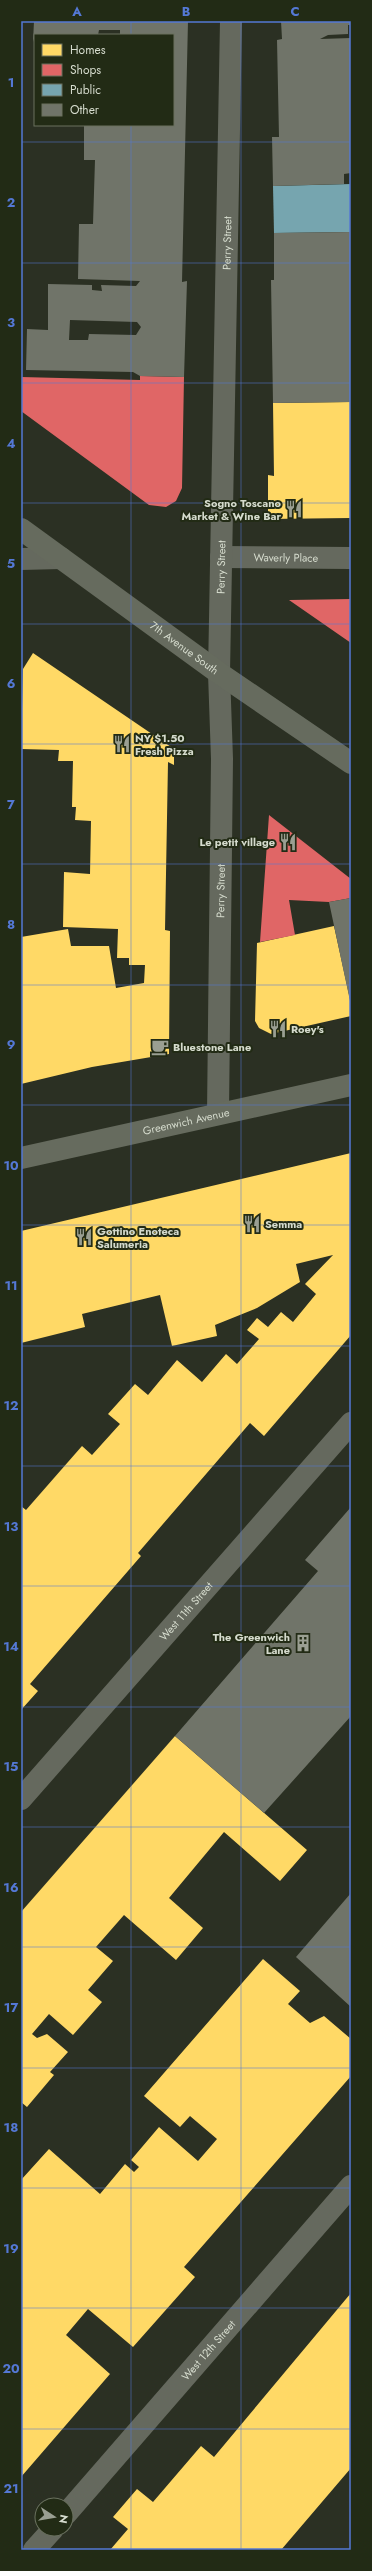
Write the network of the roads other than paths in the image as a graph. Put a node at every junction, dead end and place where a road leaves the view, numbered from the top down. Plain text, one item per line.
1 (231, 21) edge
2 (21, 529) edge
3 (61, 558) junction
4 (222, 558) junction
5 (351, 558) edge
6 (21, 559) edge
7 (219, 673) junction
8 (351, 763) edge
9 (351, 1085) edge
10 (218, 1113) junction
11 (21, 1158) edge
12 (351, 1422) edge
13 (21, 1799) edge
14 (351, 2186) edge
15 (74, 2505) edge
16 (46, 2537) edge
17 (34, 2550) edge

1 - 4 street, Perry Street
2 - 3 main road, 7th Avenue South
3 - 6 street
3 - 7 main road, 7th Avenue South
4 - 5 street, Waverly Place
4 - 7 street, Perry Street
7 - 8 main road, 7th Avenue South
7 - 10 street, Perry Street
9 - 10 main road, Greenwich Avenue
10 - 11 main road, Greenwich Avenue
12 - 13 street, West 11th Street
14 - 15 street, West 12th Street
16 - 17 street

